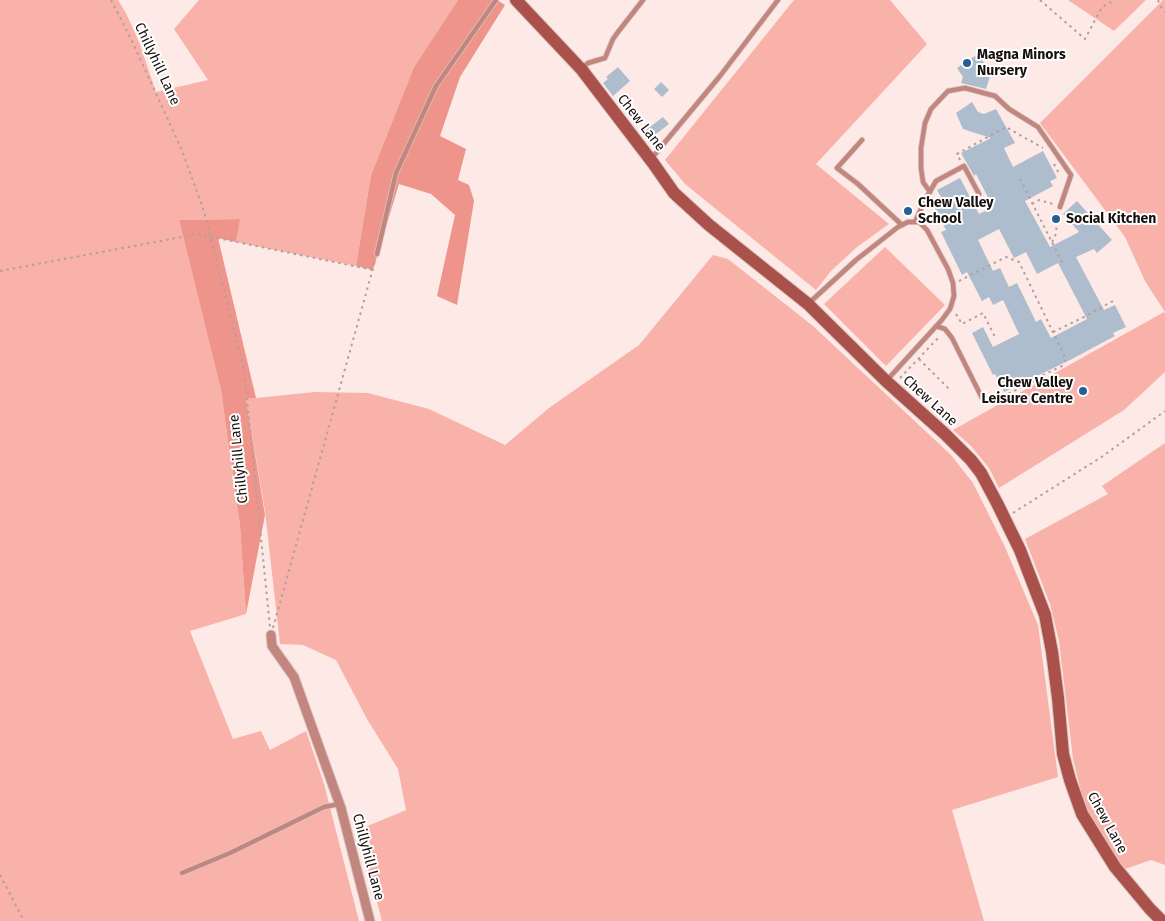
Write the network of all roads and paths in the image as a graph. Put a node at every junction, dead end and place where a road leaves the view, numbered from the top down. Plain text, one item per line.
1 (111, 0) edge
2 (496, 0) edge
3 (516, 0) edge
4 (643, 0) edge
5 (778, 0) edge
6 (1040, 0) edge
7 (1115, 0) edge
8 (1158, 0) edge
9 (1165, 12) edge
10 (581, 69) junction
11 (862, 140) dead end
12 (1045, 149) dead end
13 (650, 160) junction
14 (1052, 162) dead end
15 (964, 166) junction
16 (1060, 175) dead end
17 (1020, 179) dead end
18 (930, 192) junction
19 (979, 194) dead end
20 (1032, 204) junction
21 (1060, 206) junction
22 (915, 222) junction
23 (902, 225) junction
24 (210, 236) junction
25 (1052, 242) junction
26 (377, 254) joint
27 (1063, 264) dead end
28 (373, 270) junction
29 (0, 271) edge
30 (953, 284) junction
31 (1113, 301) dead end
32 (808, 304) junction
33 (950, 309) junction
34 (936, 326) junction
35 (945, 330) junction
36 (1053, 332) junction
37 (996, 339) dead end
38 (919, 359) junction
39 (889, 383) junction
40 (1011, 389) dead end
41 (951, 391) dead end
42 (1011, 393) junction
43 (982, 398) joint
44 (1165, 410) edge
45 (1004, 518) junction
46 (271, 635) junction
47 (339, 804) junction
48 (182, 872) dead end
49 (0, 875) edge
50 (24, 921) edge
51 (370, 921) edge
52 (1162, 921) edge

1 - 24 path, Chillyhill Lane
2 - 26 lane
3 - 10 main road, Chew Lane
4 - 10 lane
5 - 13 lane
6 - 7 path
8 - 9 path
10 - 13 main road, Chew Lane
11 - 23 lane
12 - 15 path
13 - 32 main road, Chew Lane
14 - 16 path
15 - 18 lane
15 - 19 lane
17 - 20 path
18 - 21 lane
18 - 22 lane
20 - 21 path
20 - 25 path
21 - 25 path
22 - 23 lane
22 - 30 lane
23 - 32 lane
24 - 28 path
24 - 29 path
24 - 46 path, Chillyhill Lane
25 - 27 path
26 - 28 path
28 - 46 path
30 - 33 lane
30 - 36 path
31 - 36 path
32 - 39 main road, Chew Lane
33 - 34 lane
33 - 37 path
34 - 35 lane
34 - 39 lane
35 - 38 path
35 - 43 lane
36 - 42 path
38 - 39 path
38 - 41 path
39 - 45 main road, Chew Lane
40 - 42 path
42 - 43 path
44 - 45 path
45 - 52 main road, Chew Lane
46 - 47 street, Chillyhill Lane
47 - 48 lane
47 - 51 street, Chillyhill Lane
49 - 50 path

